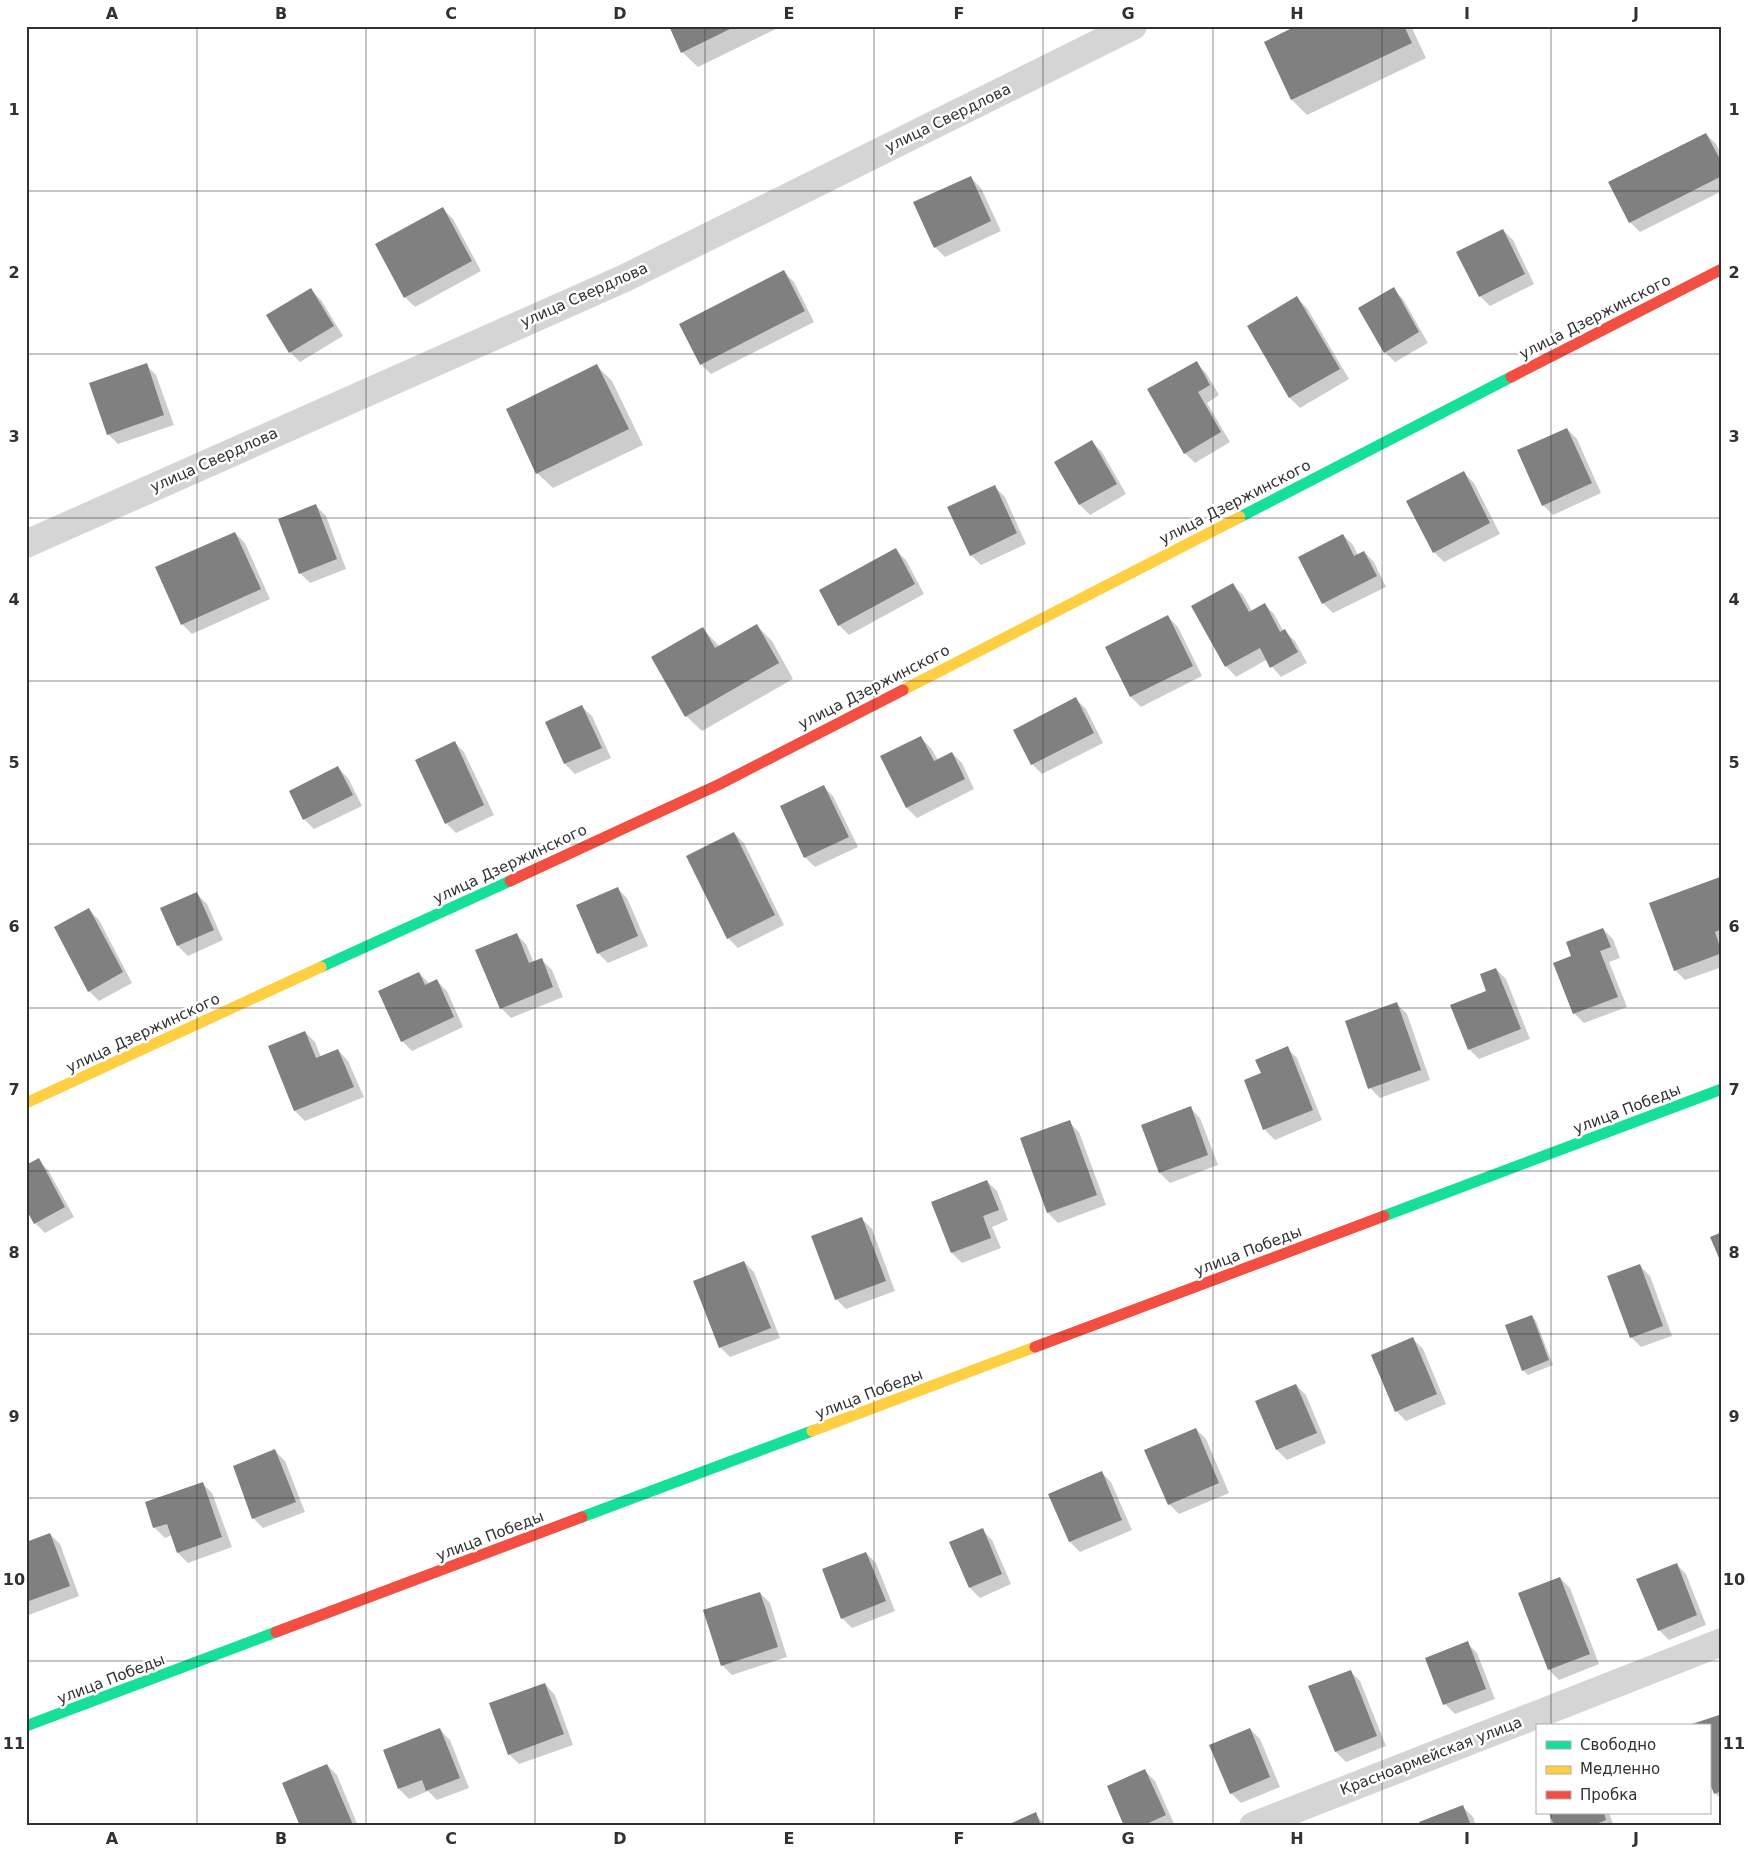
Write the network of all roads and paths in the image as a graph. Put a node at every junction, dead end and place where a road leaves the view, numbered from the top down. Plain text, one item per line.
1 (1133, 26) edge
2 (1722, 269) edge
3 (26, 544) edge
4 (1722, 1089) edge
5 (26, 1103) edge
6 (1722, 1642) edge
7 (26, 1726) edge
8 (1253, 1826) edge

1 - 3 street, улица Свердлова
2 - 5 street, улица Дзержинского
4 - 7 street, улица Победы
6 - 8 street, Красноармейская улица

